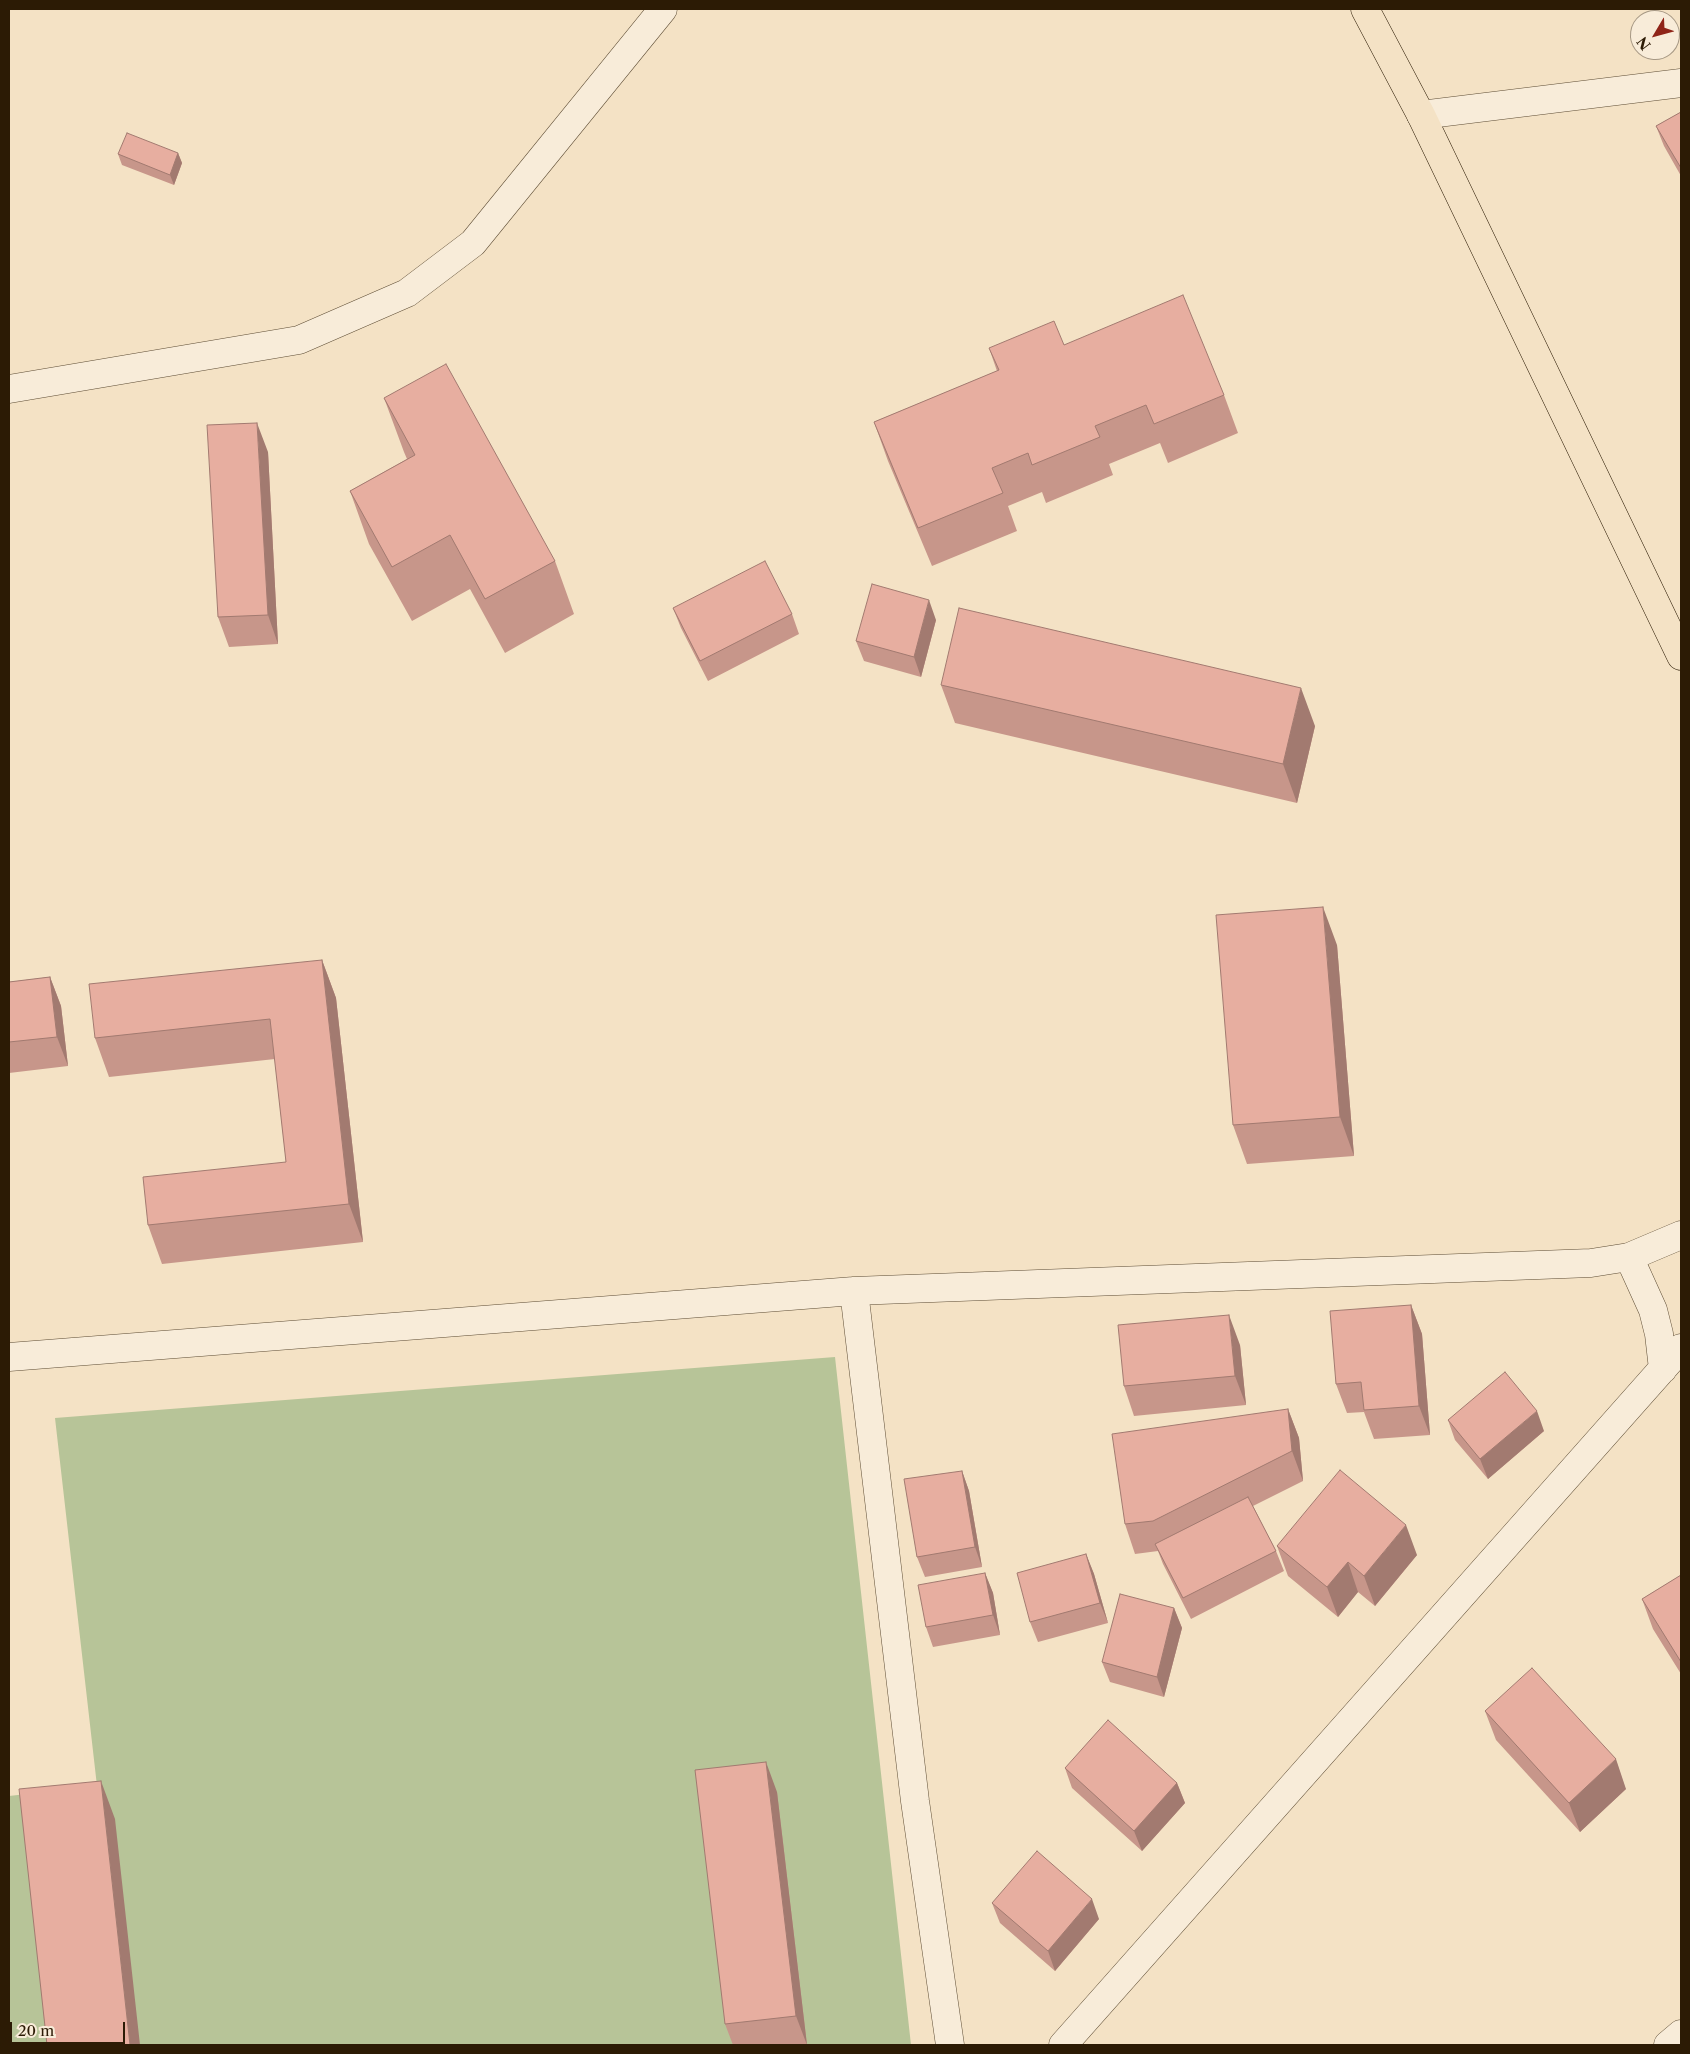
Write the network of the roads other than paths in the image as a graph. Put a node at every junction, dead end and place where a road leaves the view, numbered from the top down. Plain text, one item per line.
1 (663, 9) edge
2 (1365, 9) edge
3 (1681, 83) edge
4 (1422, 115) junction
5 (9, 389) edge
6 (1681, 656) edge
7 (1681, 1234) edge
8 (1629, 1257) junction
9 (854, 1291) junction
10 (1681, 1348) edge
11 (9, 1357) edge
12 (1663, 1370) junction
13 (1681, 2034) edge
14 (950, 2045) edge
15 (1063, 2045) edge
16 (1668, 2045) edge

1 - 5 street
2 - 4 main road
3 - 4 street
4 - 6 main road
7 - 8 street
8 - 9 street
8 - 12 street
9 - 11 street
9 - 14 street
10 - 12 street
12 - 15 street
13 - 16 street

